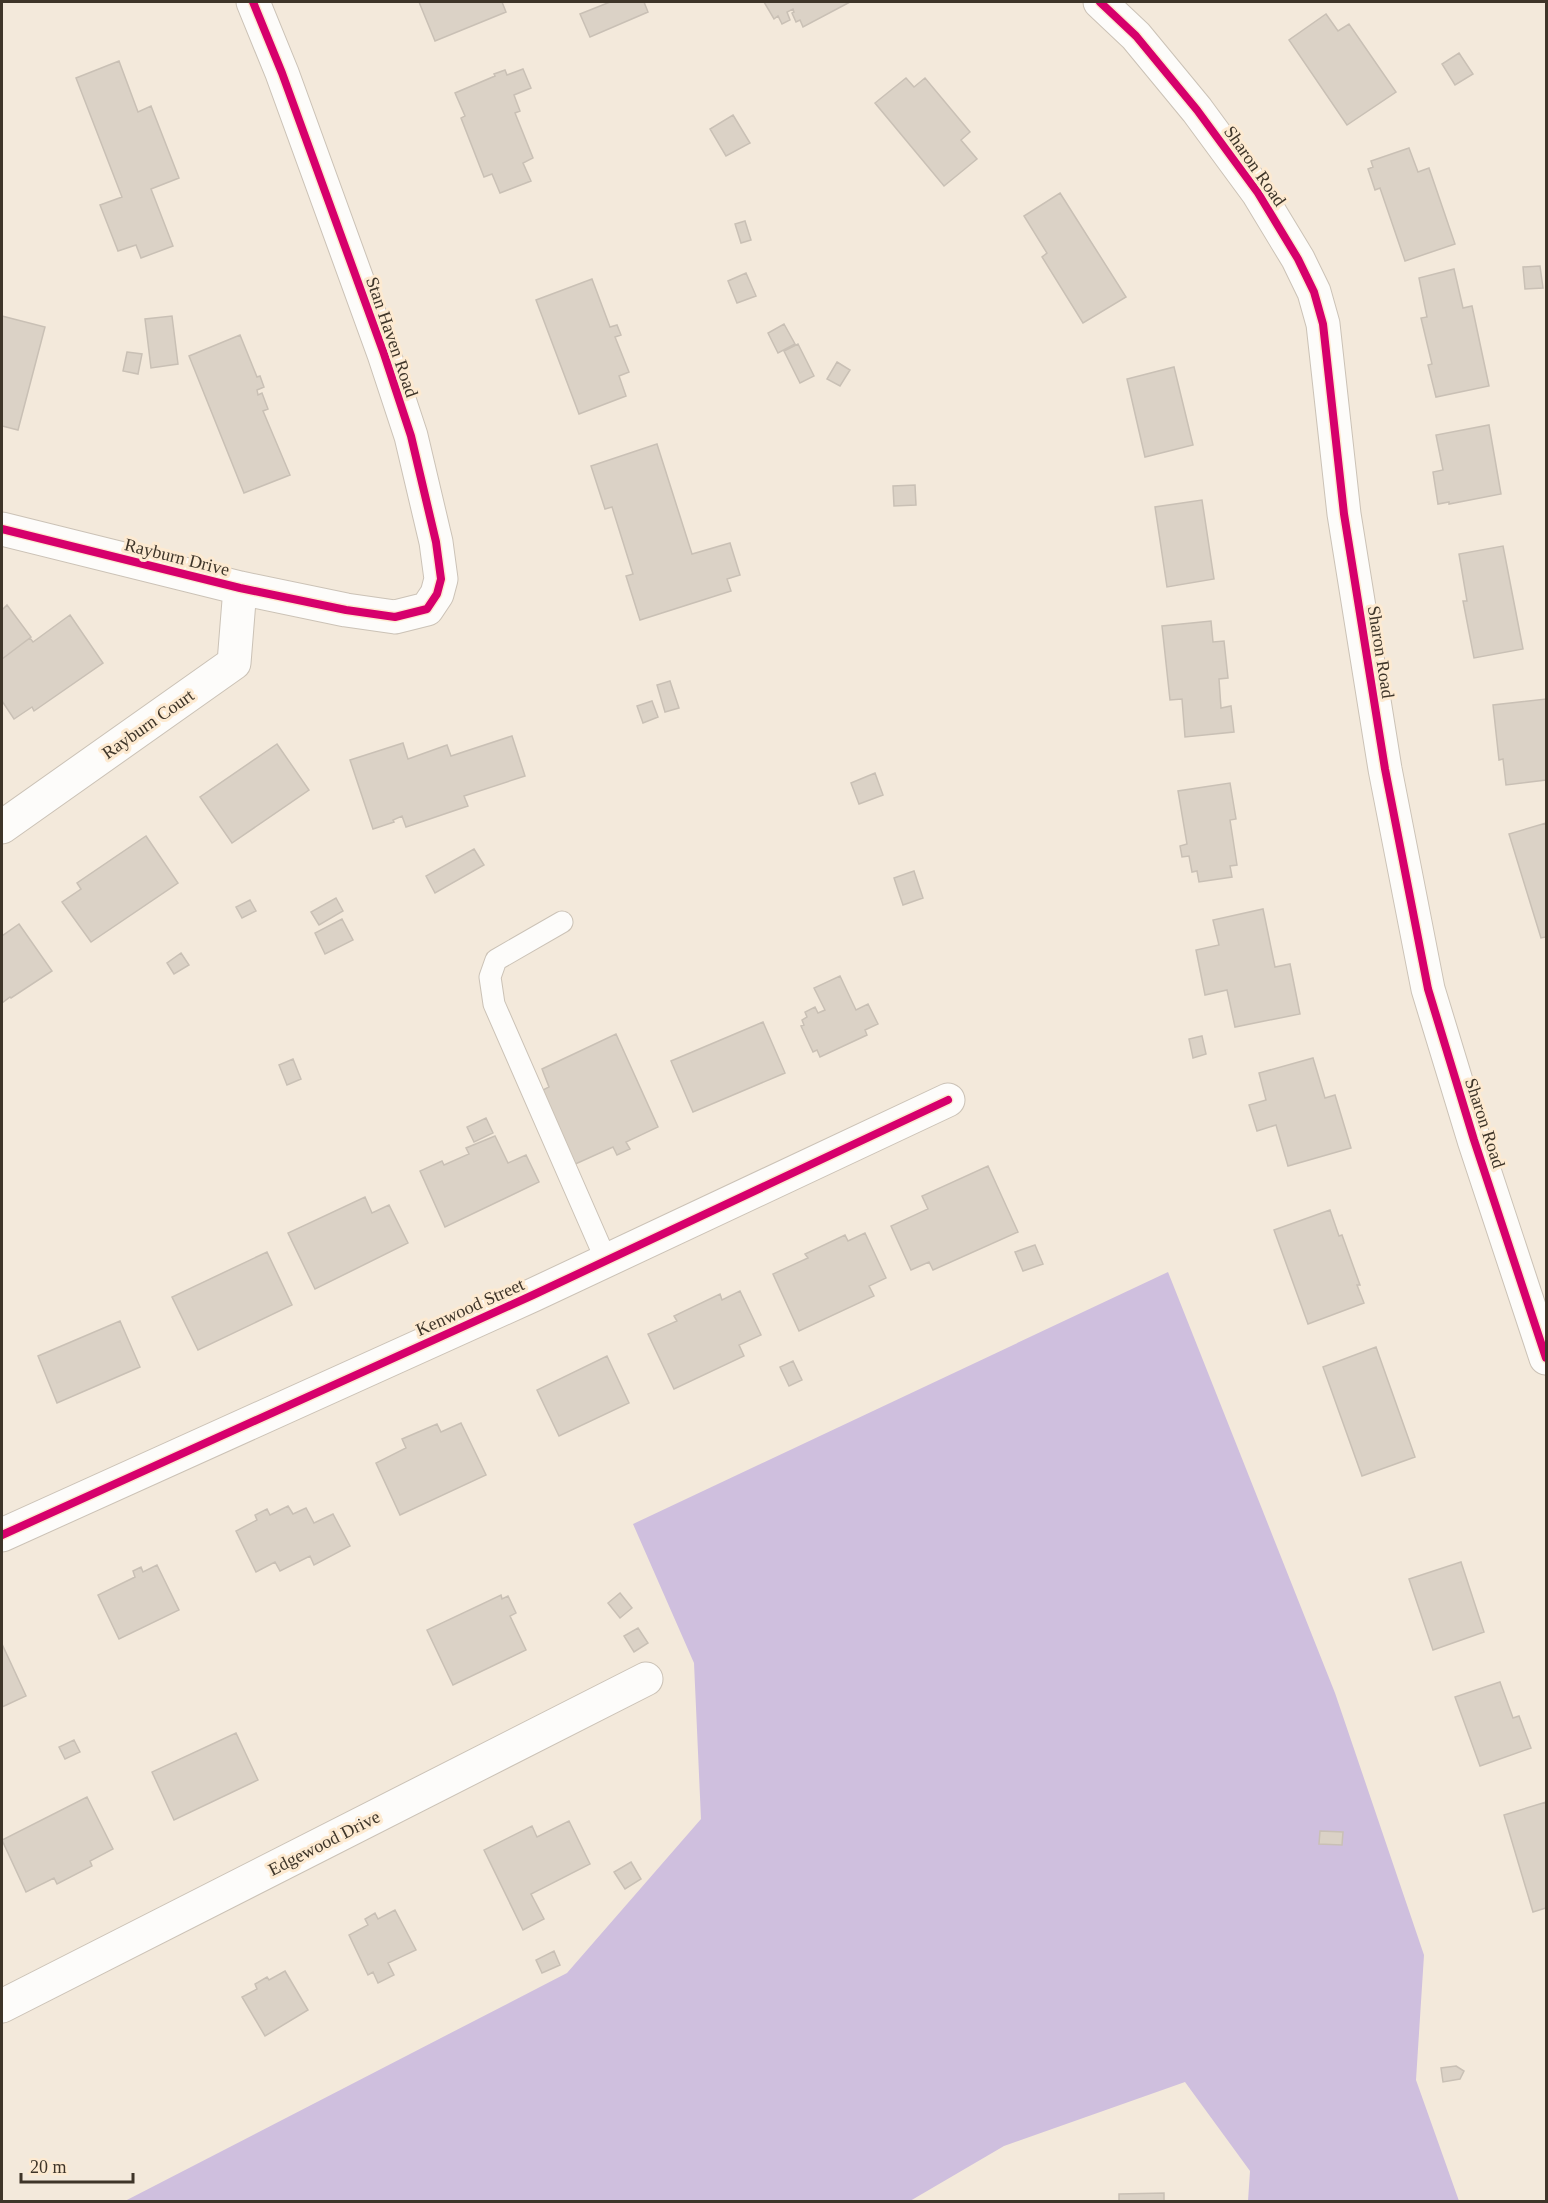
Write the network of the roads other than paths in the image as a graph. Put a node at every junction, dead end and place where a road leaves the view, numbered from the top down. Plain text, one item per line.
1 (253, 2) edge
2 (1100, 2) edge
3 (2, 529) edge
4 (240, 588) junction
5 (346, 610) joint
6 (2, 827) edge
7 (562, 922) dead end
8 (948, 1100) dead end
9 (606, 1260) junction
10 (1546, 1358) edge
11 (2, 1535) edge
12 (646, 1679) dead end
13 (2, 2006) edge

1 - 5 street, Stan Haven Road
2 - 10 street, Sharon Road
3 - 4 street, Rayburn Drive
4 - 5 street, Rayburn Drive
4 - 6 street, Rayburn Court
7 - 9 lane
8 - 9 street, Kenwood Street
9 - 11 street, Kenwood Street
12 - 13 street, Edgewood Drive

